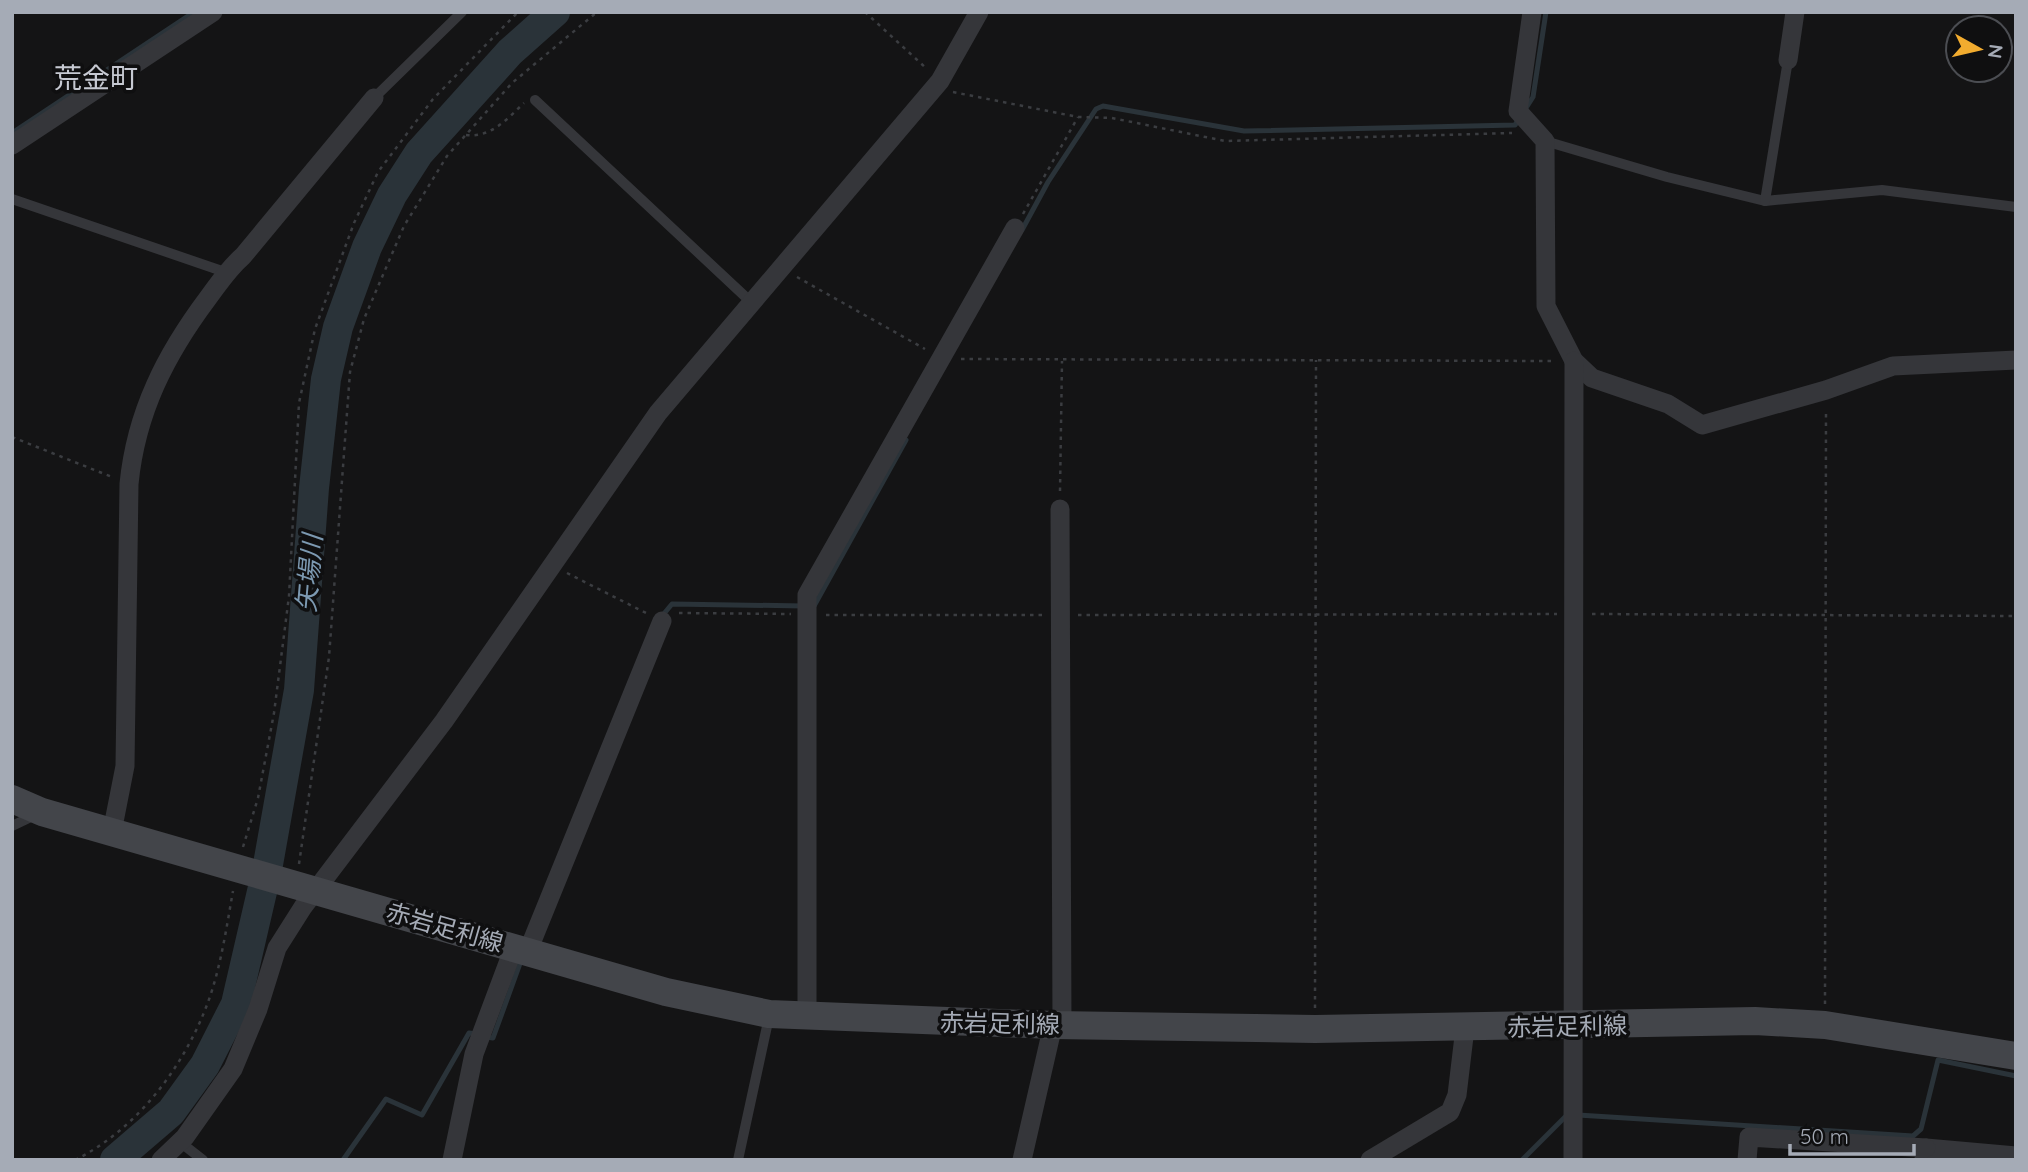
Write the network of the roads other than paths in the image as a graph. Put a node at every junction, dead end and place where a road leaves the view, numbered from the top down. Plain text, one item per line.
1 (213, 12) edge
2 (462, 12) edge
3 (979, 12) edge
4 (1532, 12) edge
5 (1795, 12) edge
6 (1788, 60) joint
7 (374, 99) joint
8 (535, 100) road end
9 (1540, 137) junction
10 (12, 145) edge
11 (12, 199) edge
12 (1765, 201) junction
13 (2016, 207) edge
14 (1015, 228) road end
15 (225, 272) junction
16 (751, 302) junction
17 (2016, 360) edge
18 (1574, 361) junction
19 (1060, 509) road end
20 (662, 621) road end
21 (12, 799) edge
22 (42, 812) junction
23 (12, 827) edge
24 (112, 832) junction
25 (302, 881) junction
26 (521, 949) junction
27 (769, 1014) junction
28 (807, 1016) junction
29 (1057, 1025) junction
30 (1571, 1026) junction
31 (1465, 1028) junction
32 (2016, 1056) edge
33 (180, 1142) junction
34 (1925, 1154) edge
35 (2016, 1156) edge
36 (161, 1160) edge
37 (203, 1160) edge
38 (452, 1160) edge
39 (738, 1160) edge
40 (1023, 1160) edge
41 (1370, 1160) edge
42 (1573, 1160) edge
43 (1747, 1160) edge

1 - 10 street
2 - 7 lane
3 - 16 street
4 - 9 street
5 - 6 street
6 - 12 lane
7 - 15 street
8 - 16 lane
9 - 12 lane
9 - 18 street
11 - 15 lane
12 - 13 lane
14 - 28 street
15 - 24 street
16 - 25 street
17 - 18 street
18 - 30 street
19 - 29 street
20 - 26 street
21 - 22 main road, 赤岩足利線
22 - 23 lane
22 - 24 main road, 赤岩足利線
24 - 25 main road, 赤岩足利線
25 - 26 main road, 赤岩足利線
25 - 33 street
26 - 27 main road, 赤岩足利線
26 - 38 street
27 - 28 main road, 赤岩足利線
27 - 39 lane
28 - 29 main road, 赤岩足利線
29 - 31 main road, 赤岩足利線
29 - 40 street
30 - 31 main road, 赤岩足利線
30 - 32 main road, 赤岩足利線
30 - 42 street
31 - 41 street
33 - 36 street
33 - 37 lane
34 - 35 street
34 - 43 street

